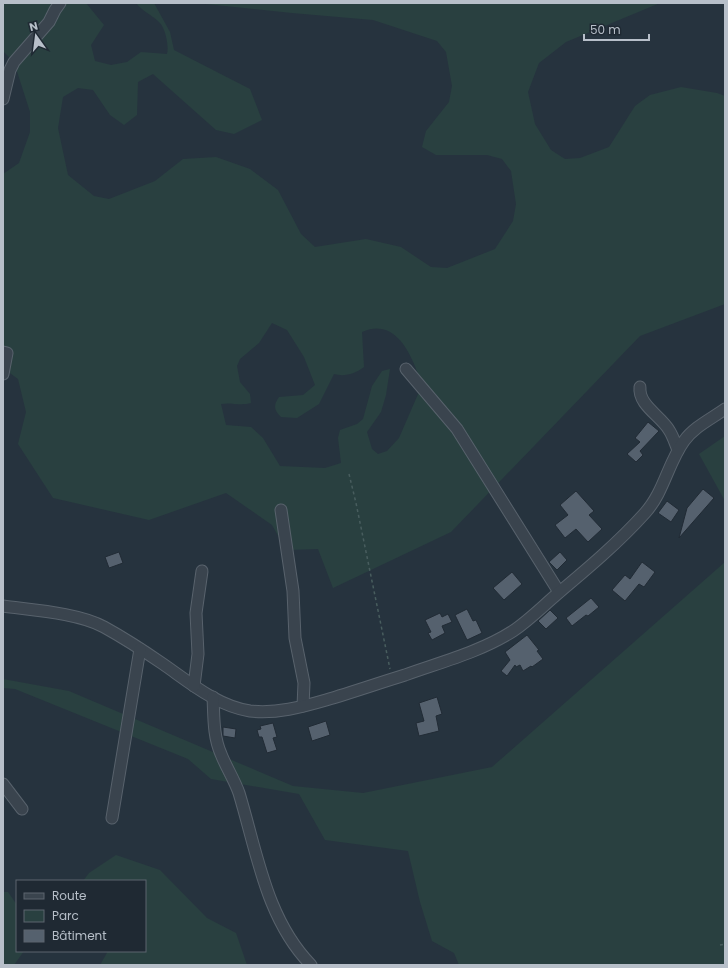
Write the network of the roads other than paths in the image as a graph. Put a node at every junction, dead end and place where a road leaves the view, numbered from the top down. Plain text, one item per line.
1 (60, 3) edge
2 (3, 99) edge
3 (3, 352) edge
4 (406, 369) dead end
5 (3, 374) edge
6 (640, 387) dead end
7 (725, 409) edge
8 (678, 450) junction
9 (281, 510) dead end
10 (202, 571) dead end
11 (559, 592) junction
12 (3, 606) edge
13 (140, 649) junction
14 (194, 686) junction
15 (213, 697) junction
16 (303, 706) junction
17 (3, 784) edge
18 (22, 809) dead end
19 (112, 818) dead end
20 (311, 965) edge

1 - 2 street
3 - 5 street
4 - 11 street
6 - 8 street
7 - 8 street
8 - 11 street
9 - 16 street
10 - 14 street
11 - 16 street
12 - 13 street
13 - 14 street
13 - 19 street
14 - 15 street
15 - 16 street
15 - 20 street
17 - 18 street

